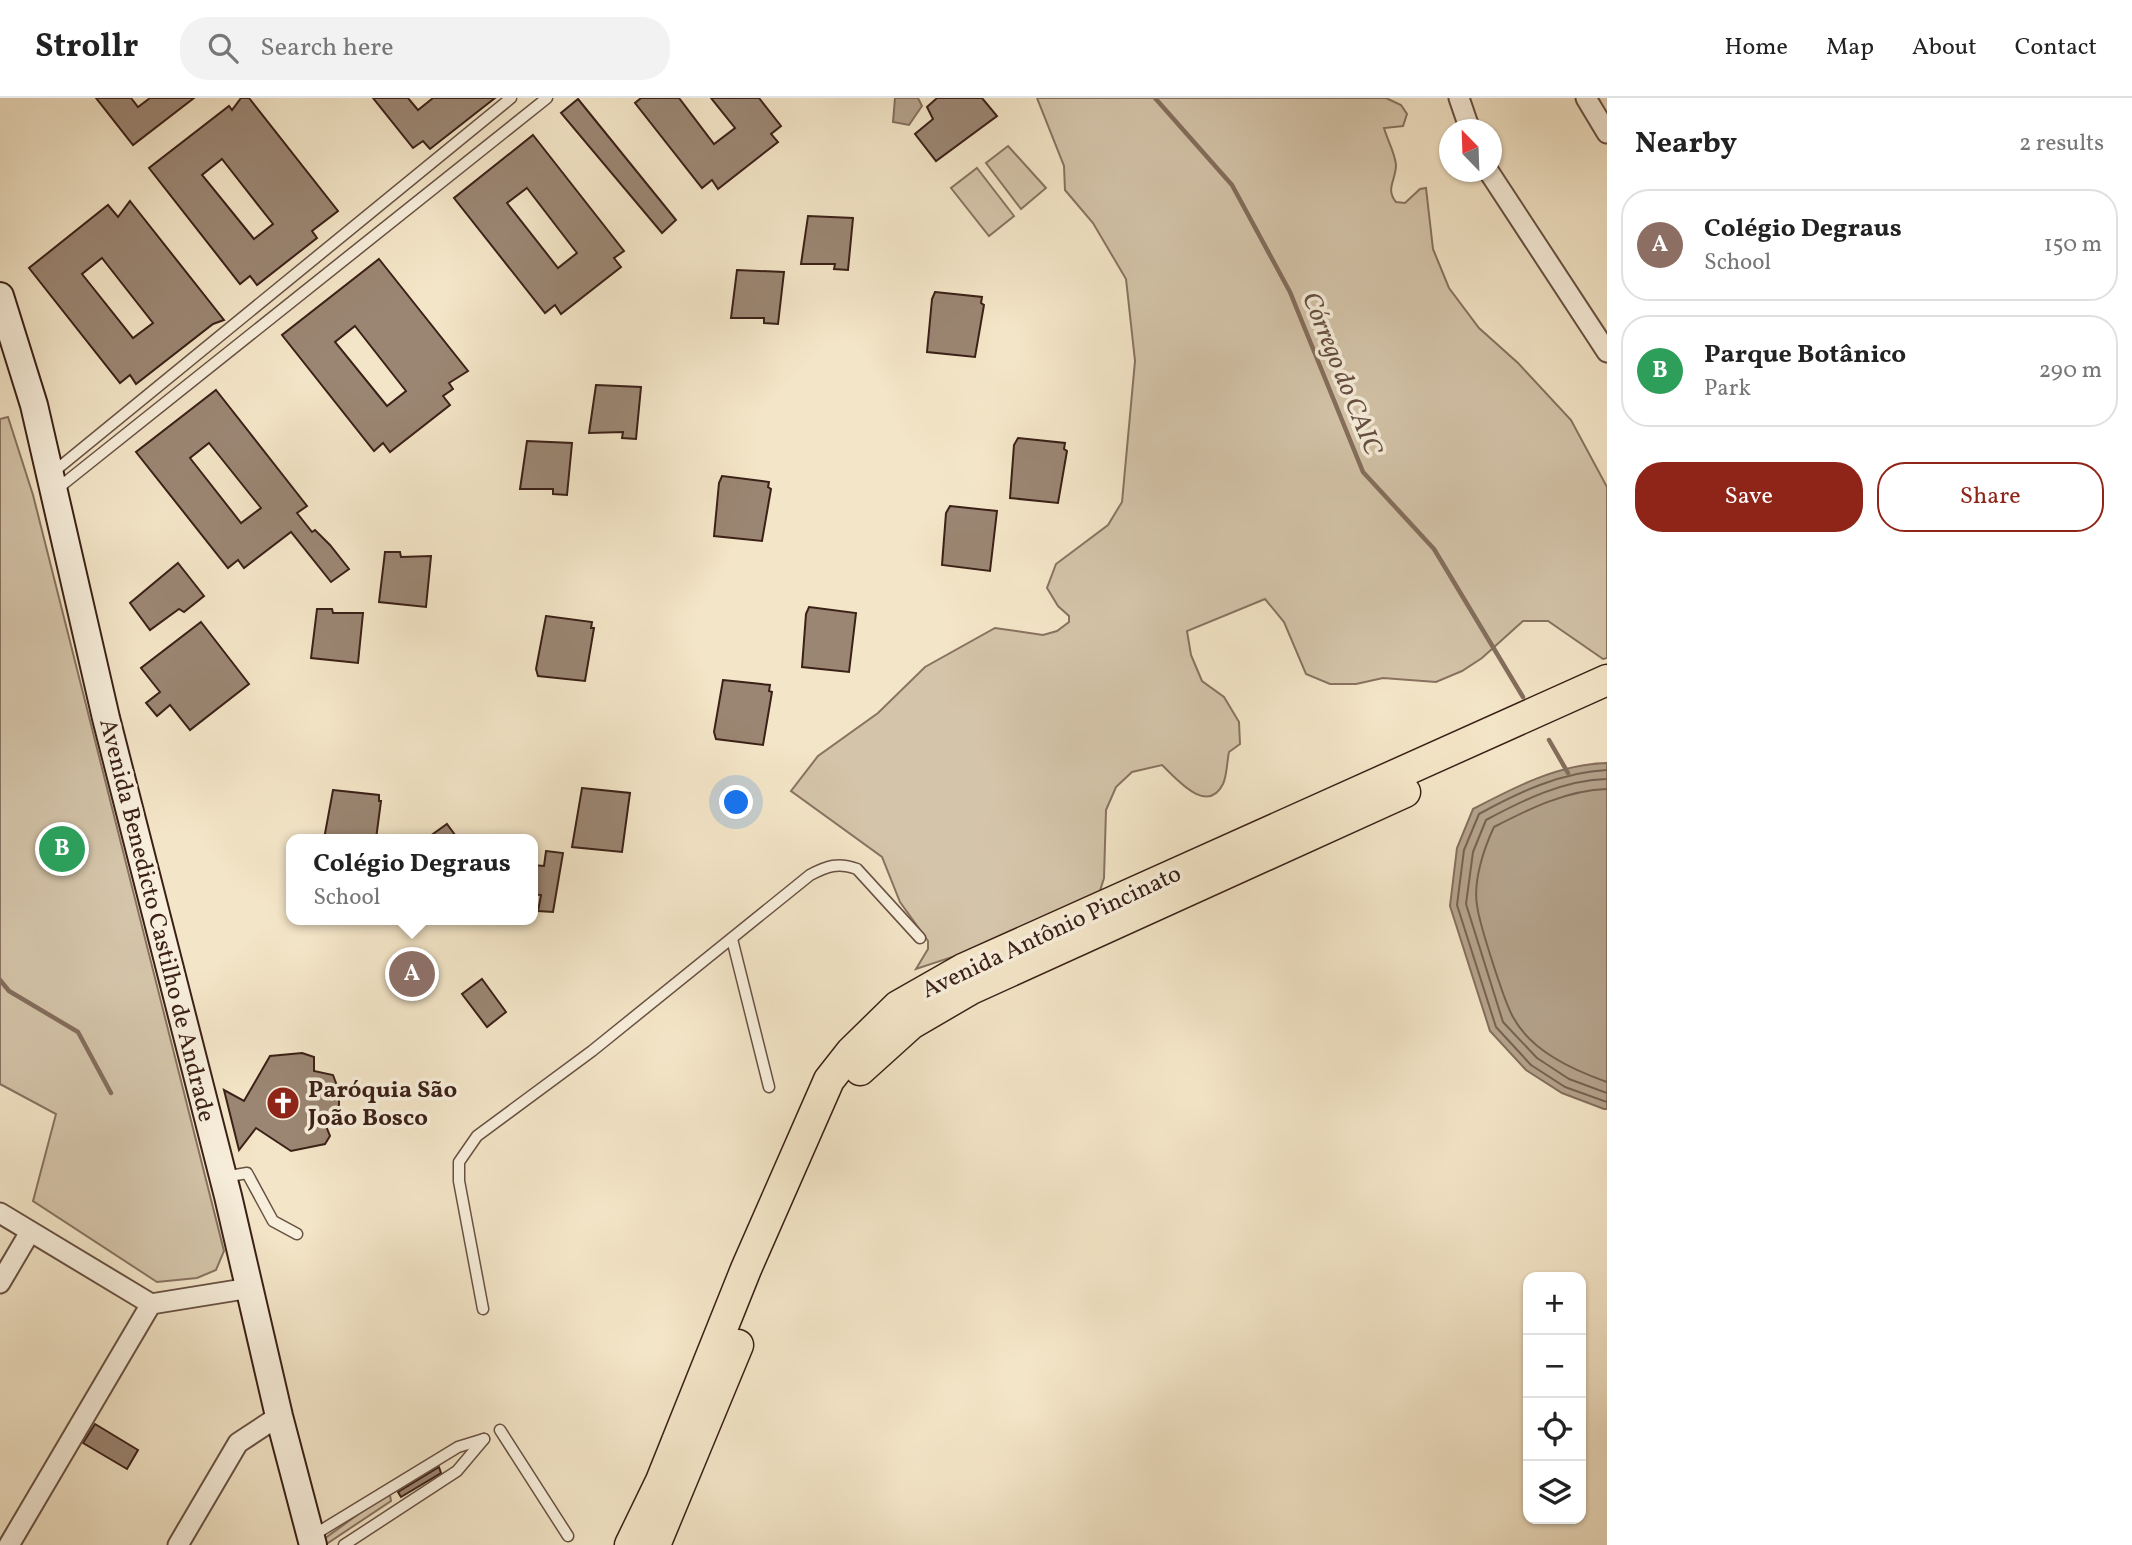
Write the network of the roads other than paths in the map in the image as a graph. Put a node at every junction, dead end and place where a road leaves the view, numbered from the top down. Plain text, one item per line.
1 (512, 98) edge
2 (547, 98) edge
3 (1459, 98) edge
4 (1586, 98) edge
5 (1466, 119) edge
6 (1607, 133) edge
7 (1496, 182) edge
8 (0, 296) edge
9 (1607, 352) edge
10 (113, 425) junction
11 (123, 436) junction
12 (52, 483) junction
13 (1607, 680) edge
14 (1607, 701) edge
15 (920, 938) dead end
16 (732, 939) junction
17 (769, 1087) dead end
18 (223, 1177) junction
19 (0, 1213) edge
20 (30, 1232) junction
21 (297, 1234) dead end
22 (0, 1283) edge
23 (250, 1288) junction
24 (151, 1304) junction
25 (483, 1309) dead end
26 (279, 1416) junction
27 (500, 1430) dead end
28 (396, 1486) junction
29 (406, 1505) junction
30 (568, 1536) dead end
31 (312, 1541) edge
32 (651, 1544) edge
33 (9, 1545) edge
34 (178, 1545) edge
35 (344, 1545) edge

1 - 10 lane
2 - 11 lane
3 - 5 street
4 - 6 street
7 - 9 street
8 - 12 main road, Avenida Benedicto Castilho de Andrade
10 - 11 lane
10 - 12 lane
11 - 12 lane
12 - 18 main road, Avenida Benedicto Castilho de Andrade
13 - 32 main road, Avenida Antônio Pincinato
14 - 32 main road, Avenida Antônio Pincinato
15 - 16 lane
16 - 17 lane
16 - 25 lane
18 - 21 lane
18 - 23 main road, Avenida Benedicto Castilho de Andrade
19 - 20 street
20 - 22 street
20 - 24 street
23 - 24 street
23 - 26 main road, Avenida Benedicto Castilho de Andrade
24 - 33 street
26 - 31 main road, Avenida Benedicto Castilho de Andrade
26 - 34 street
27 - 30 lane
28 - 29 lane
28 - 29 lane
28 - 31 lane
29 - 35 lane

